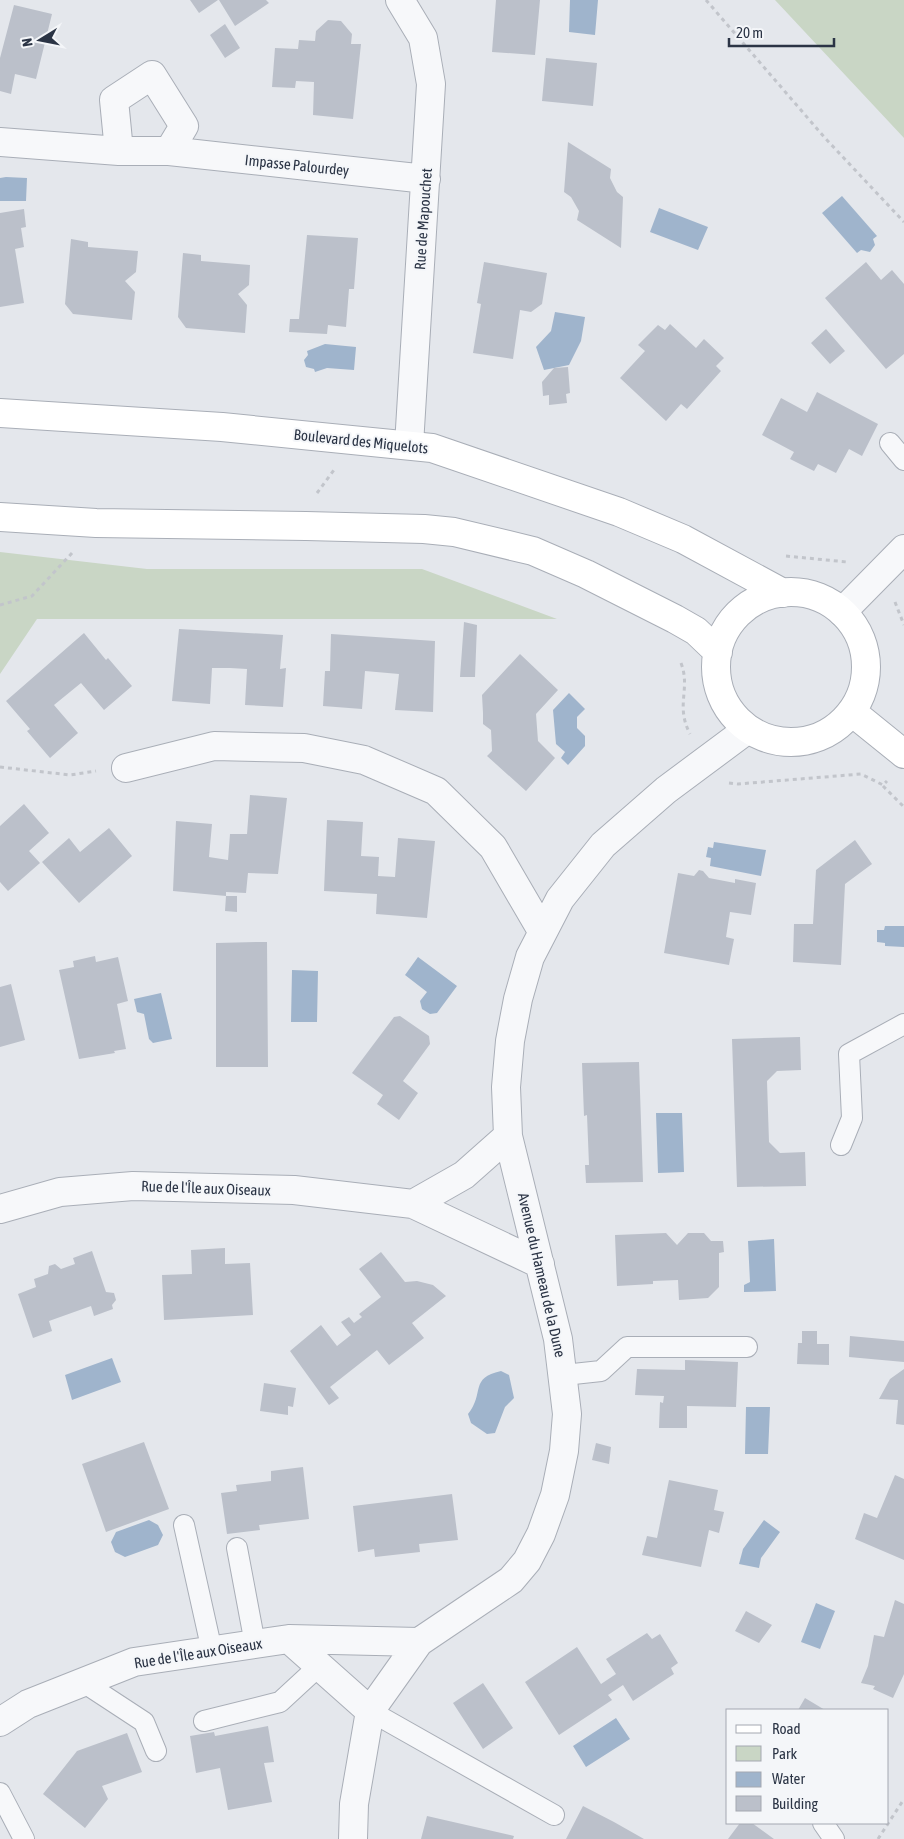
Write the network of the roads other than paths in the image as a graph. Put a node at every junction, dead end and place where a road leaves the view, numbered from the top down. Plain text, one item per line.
1 (400, 0) edge
2 (0, 142) edge
3 (119, 151) junction
4 (169, 151) junction
5 (426, 178) junction
6 (0, 413) edge
7 (890, 443) dead end
8 (409, 444) junction
9 (904, 460) edge
10 (0, 517) edge
11 (904, 549) edge
12 (783, 593) junction
13 (842, 612) junction
14 (718, 652) junction
15 (852, 712) junction
16 (748, 729) junction
17 (904, 754) edge
18 (126, 768) road end
19 (542, 931) junction
20 (904, 1024) edge
21 (508, 1136) junction
22 (841, 1145) dead end
23 (413, 1204) junction
24 (0, 1209) edge
25 (540, 1264) junction
26 (746, 1347) dead end
27 (564, 1375) junction
28 (184, 1525) dead end
29 (237, 1548) dead end
30 (289, 1639) junction
31 (419, 1642) junction
32 (256, 1644) junction
33 (212, 1651) junction
34 (320, 1666) junction
35 (83, 1682) junction
36 (370, 1711) junction
37 (204, 1721) dead end
38 (0, 1722) edge
39 (156, 1751) dead end
40 (0, 1792) edge
41 (554, 1815) dead end
42 (824, 1824) edge
43 (24, 1839) edge
44 (352, 1839) edge
45 (834, 1839) edge

1 - 5 street, Rue de Mapouchet
2 - 3 street, Impasse Palourdey
3 - 4 street, Impasse Palourdey
3 - 4 street
4 - 5 street, Impasse Palourdey
5 - 8 street, Rue de Mapouchet
6 - 8 main road, Boulevard des Miquelots
7 - 9 lane
8 - 12 main road, Boulevard des Miquelots
10 - 14 main road
11 - 13 street
12 - 13 main road
12 - 14 main road
13 - 15 main road
14 - 16 main road
15 - 16 main road
15 - 17 main road
16 - 19 street, Avenue du Hameau de la Dune
18 - 19 street
19 - 21 street, Avenue du Hameau de la Dune
20 - 22 lane
21 - 23 street
21 - 25 street, Avenue du Hameau de la Dune
23 - 24 street, Rue de l'Île aux Oiseaux
23 - 25 street, Rue de l'Île aux Oiseaux
25 - 27 street, Avenue du Hameau de la Dune
26 - 27 lane
27 - 31 street, Avenue du Hameau de la Dune
28 - 33 lane
29 - 32 lane
30 - 31 street, Rue de l'Île aux Oiseaux
30 - 32 street, Rue de l'Île aux Oiseaux
30 - 34 street
31 - 36 street, Avenue du Hameau de la Dune
32 - 33 street, Rue de l'Île aux Oiseaux
33 - 35 street, Rue de l'Île aux Oiseaux
34 - 36 street
34 - 37 lane
35 - 38 street, Rue de l'Île aux Oiseaux
35 - 39 lane
36 - 41 lane
36 - 44 street, Avenue du Hameau de la Dune
40 - 43 lane
42 - 45 lane

